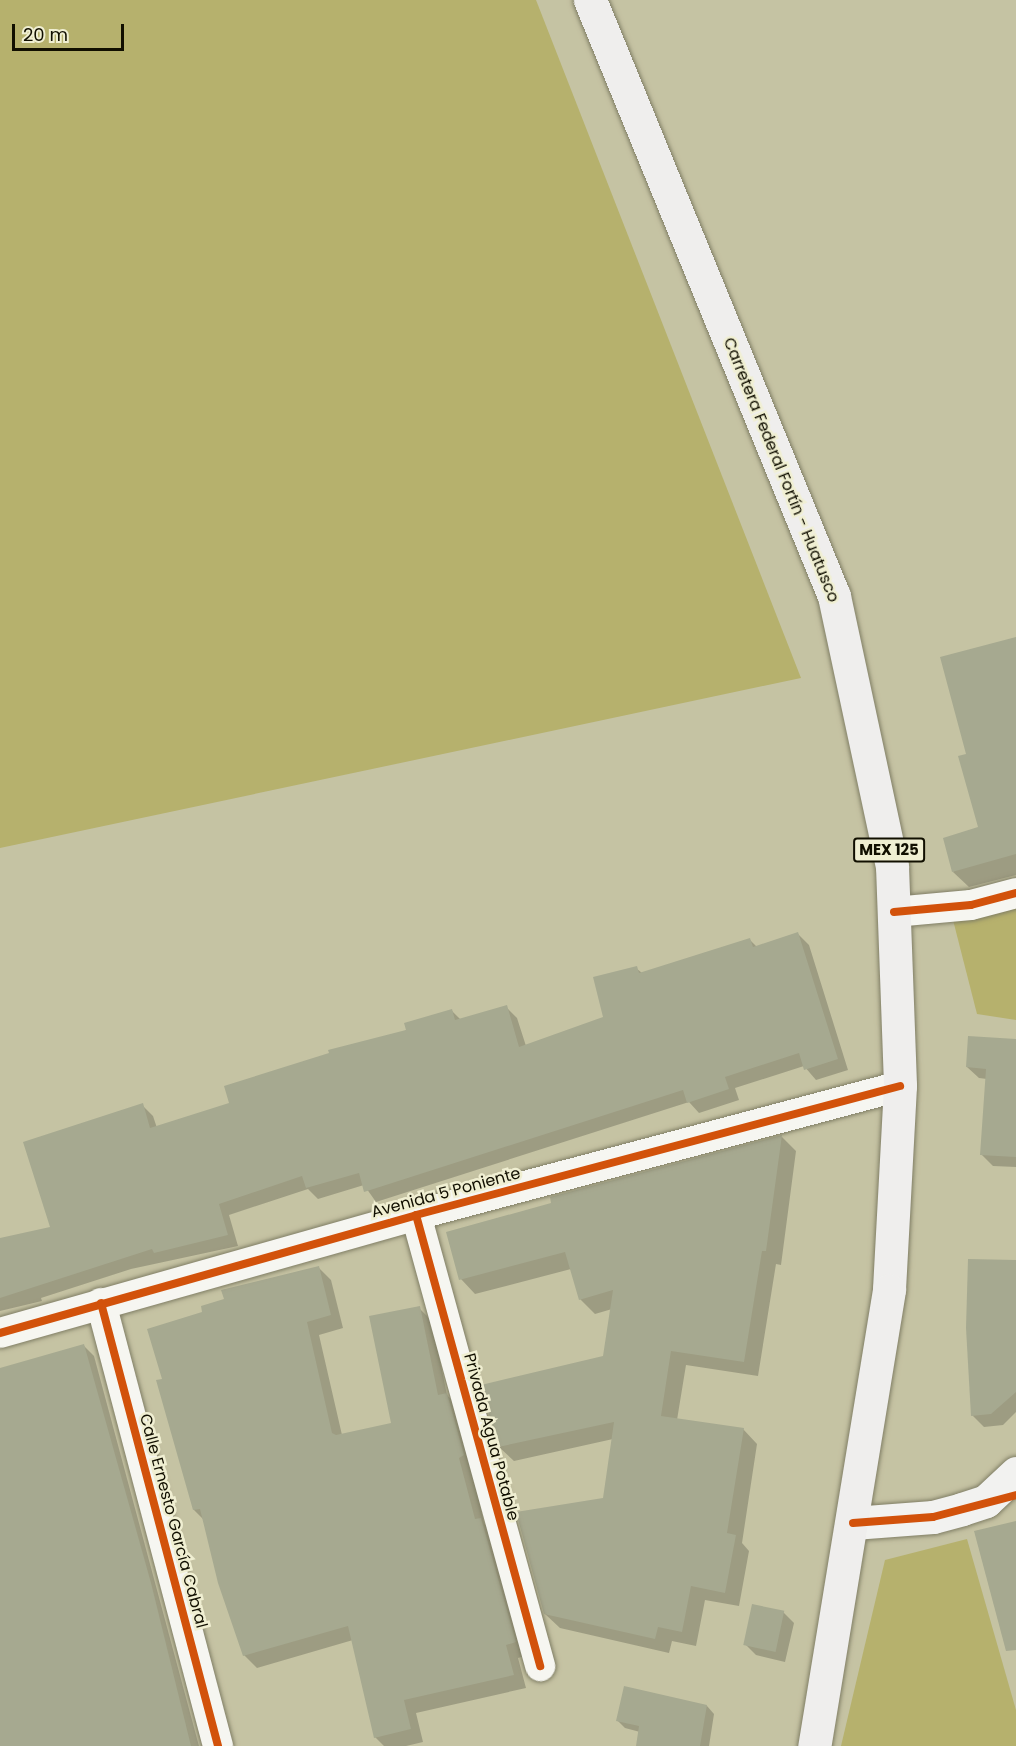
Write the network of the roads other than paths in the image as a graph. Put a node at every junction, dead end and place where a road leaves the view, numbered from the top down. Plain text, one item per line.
1 (590, 0) edge
2 (1016, 892) edge
3 (894, 912) junction
4 (900, 1086) junction
5 (416, 1215) junction
6 (101, 1303) junction
7 (0, 1333) edge
8 (1016, 1473) edge
9 (1001, 1498) edge
10 (853, 1523) junction
11 (540, 1666) dead end
12 (218, 1746) edge
13 (814, 1746) edge

1 - 3 main road, Carretera Federal Fortín - Huatusco / MEX 125
2 - 3 street
3 - 4 main road, Carretera Federal Fortín - Huatusco / MEX 125
4 - 5 street, Avenida 5 Poniente
4 - 10 main road, Carretera Federal Fortín - Huatusco / MEX 125
5 - 6 street, Avenida 5 Poniente
5 - 11 street, Privada Agua Potable
6 - 7 street, Avenida 5 Poniente
6 - 12 street, Calle Ernesto García Cabral
8 - 9 street
9 - 10 street
10 - 13 main road, Carretera Federal Fortín - Huatusco / MEX 125

